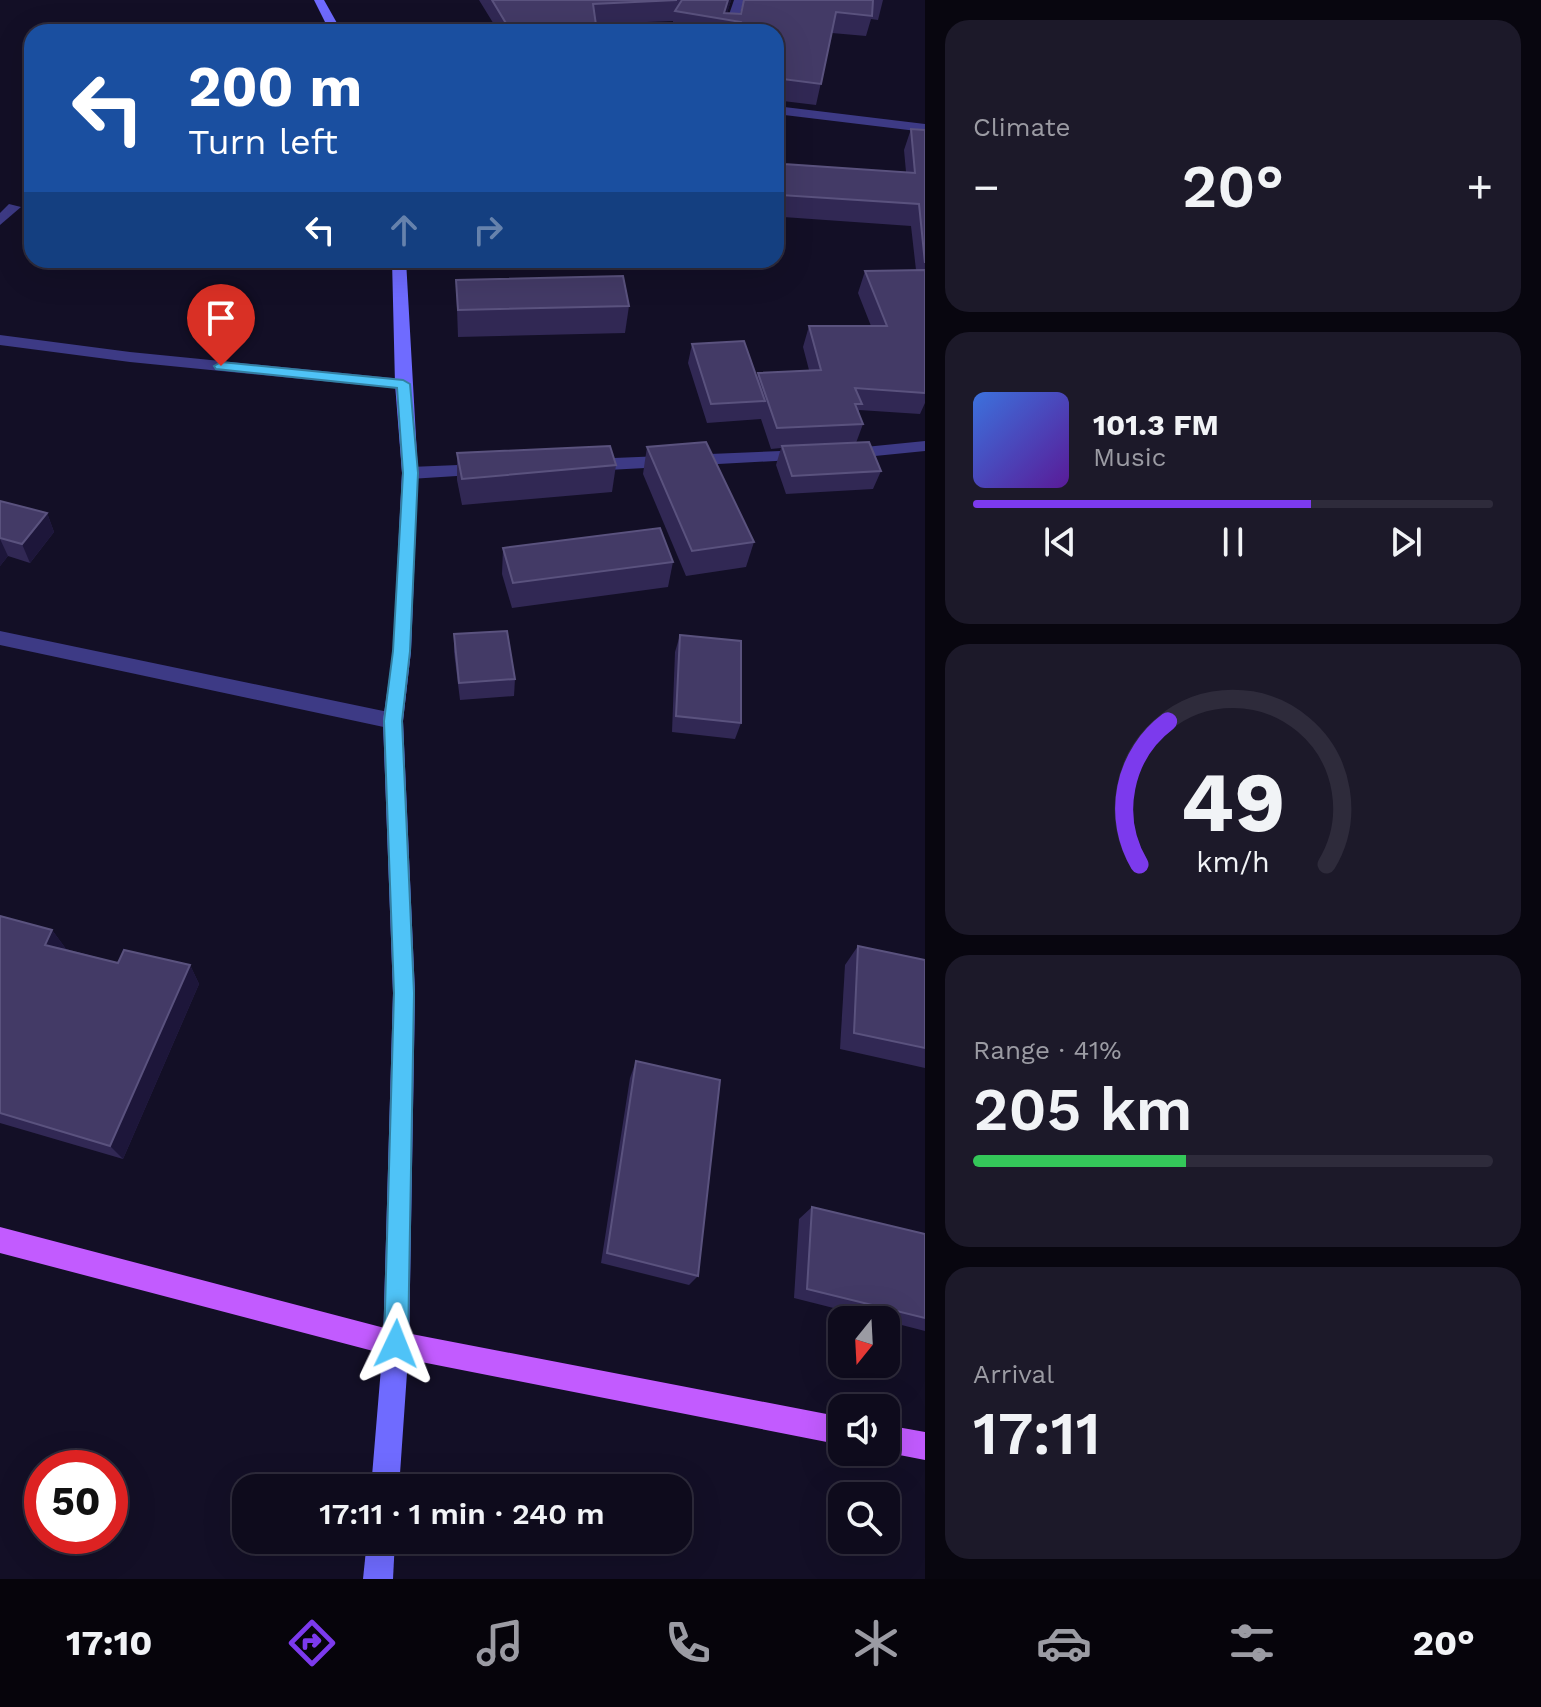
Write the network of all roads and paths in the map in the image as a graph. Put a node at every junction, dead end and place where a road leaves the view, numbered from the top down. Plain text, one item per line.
1 (319, 0) edge
2 (739, 0) edge
3 (332, 24) edge
4 (732, 24) edge
5 (784, 111) edge
6 (925, 128) edge
7 (14, 207) dead end
8 (0, 221) edge
9 (399, 268) edge
10 (0, 340) edge
11 (403, 384) junction
12 (925, 446) edge
13 (566, 466) edge
14 (504, 469) edge
15 (410, 473) junction
16 (0, 638) edge
17 (393, 721) junction
18 (0, 1240) edge
19 (396, 1344) junction
20 (828, 1428) edge
21 (900, 1442) edge
22 (925, 1446) edge
23 (386, 1474) edge
24 (380, 1554) edge
25 (378, 1579) edge

1 - 3 main road
2 - 4 street
5 - 6 street
7 - 8 street
9 - 11 main road
10 - 11 street
11 - 15 main road
12 - 13 street
14 - 15 street
15 - 17 main road
16 - 17 street
17 - 19 main road
18 - 19 main road
19 - 20 main road
19 - 23 main road
21 - 22 main road
24 - 25 main road

